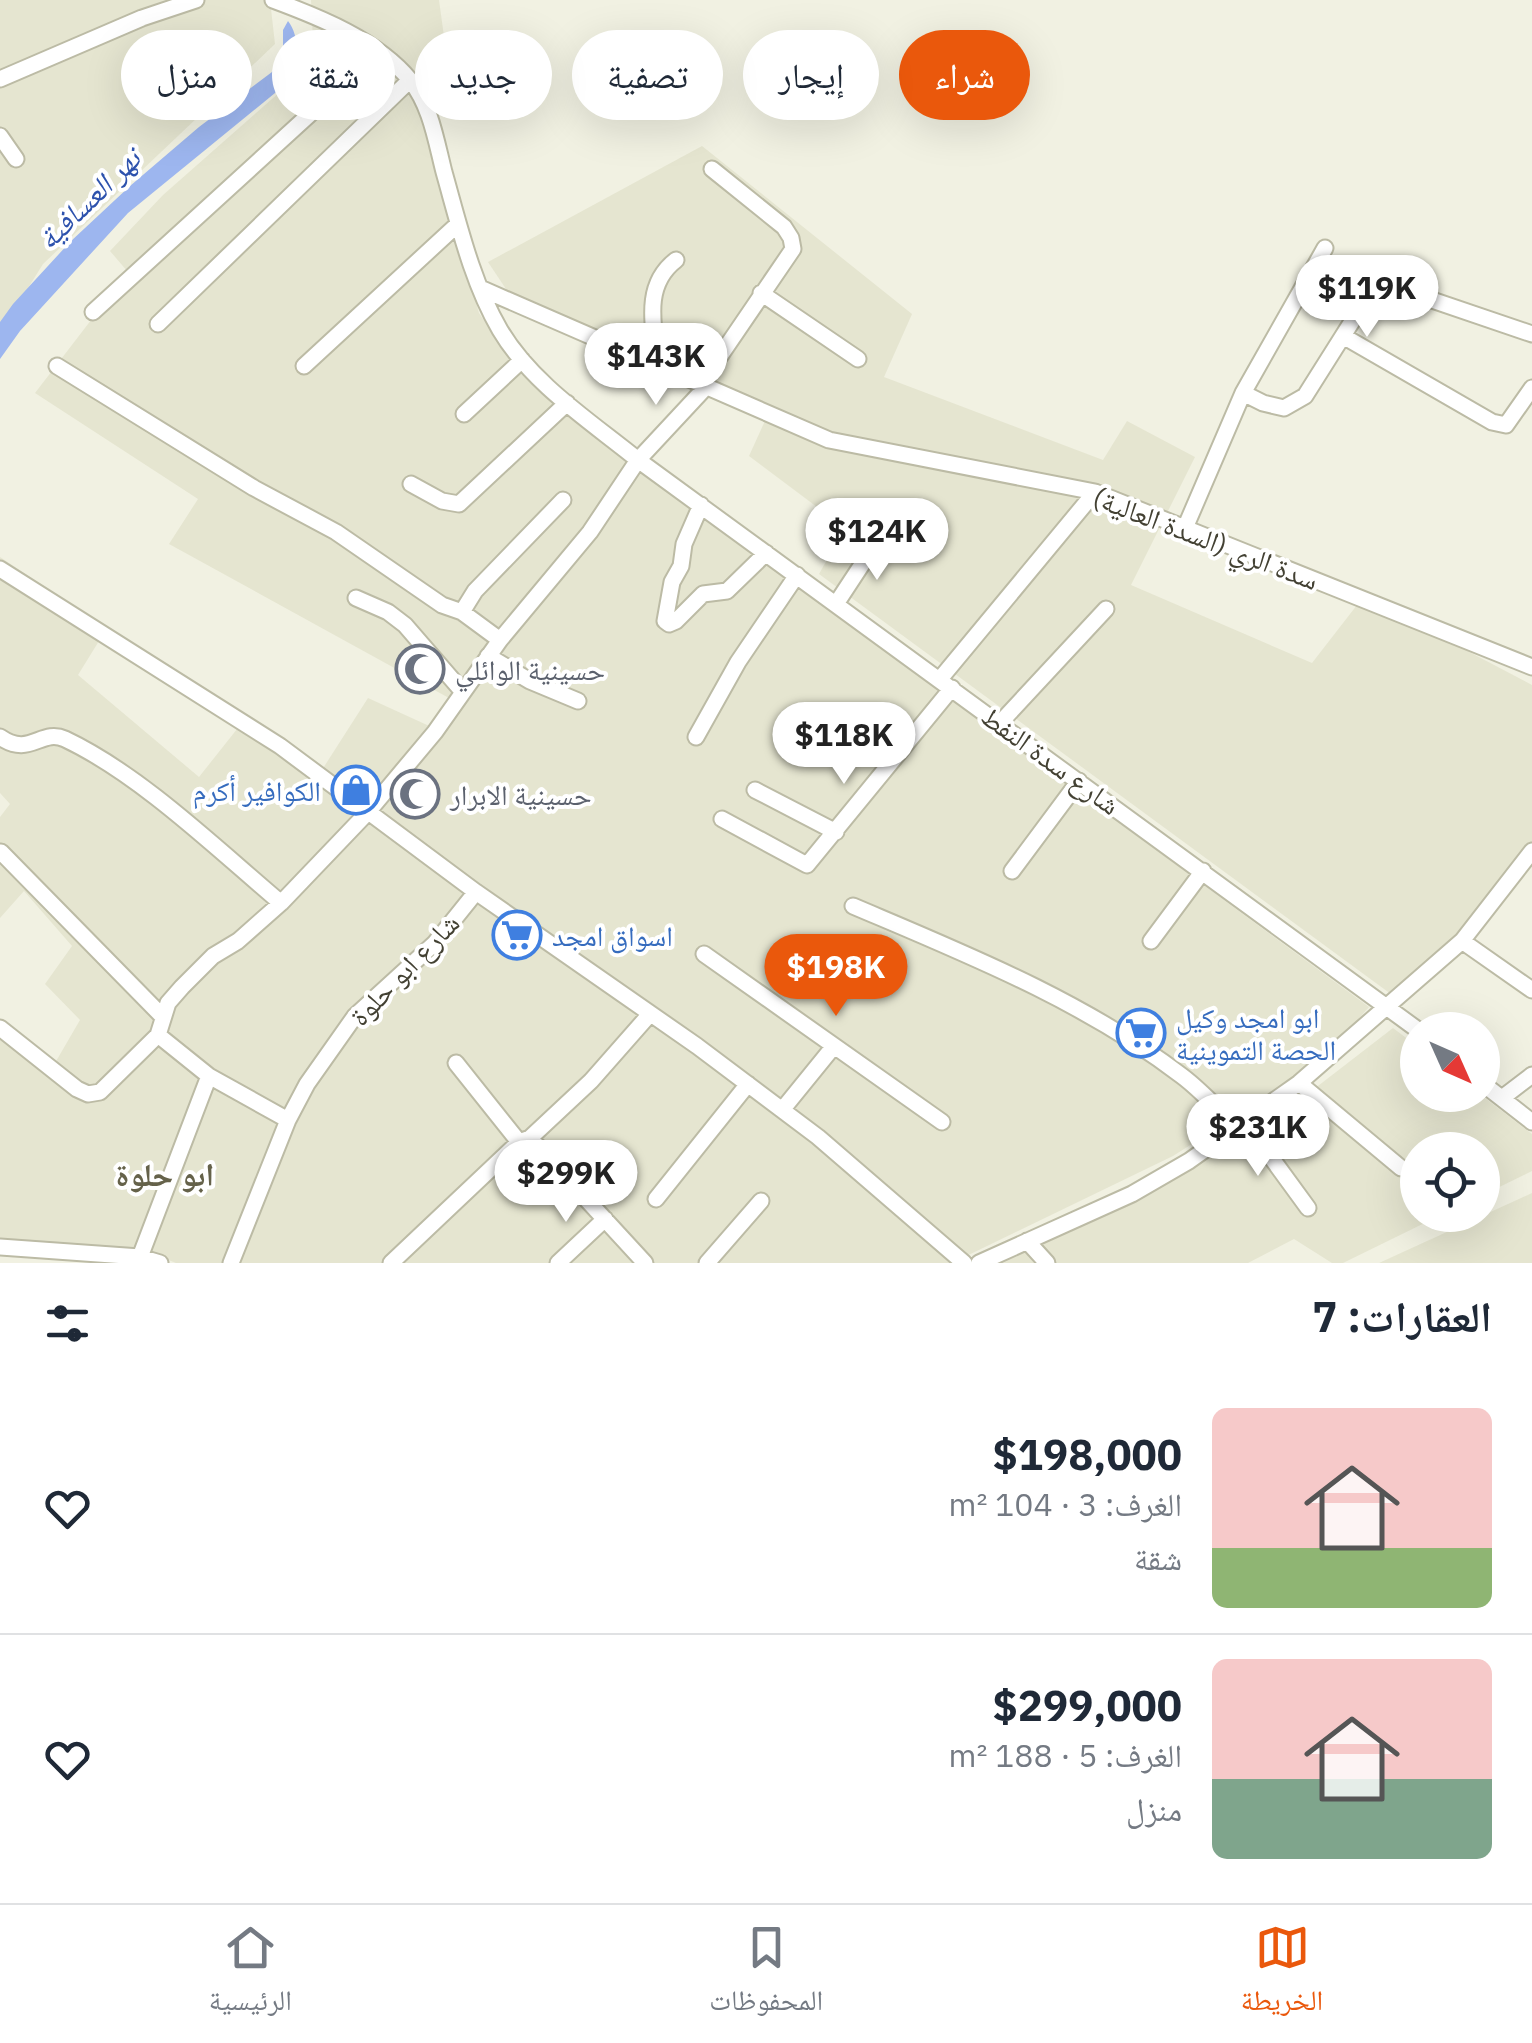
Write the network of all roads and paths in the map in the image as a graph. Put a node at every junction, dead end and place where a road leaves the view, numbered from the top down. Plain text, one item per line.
1 (196, 0) edge
2 (272, 0) edge
3 (340, 30) edge
4 (395, 67) edge
5 (0, 79) edge
6 (410, 80) junction
7 (303, 120) edge
8 (0, 136) edge
9 (16, 158) dead end
10 (712, 169) dead end
11 (458, 224) junction
12 (1325, 248) dead end
13 (676, 260) dead end
14 (480, 288) junction
15 (761, 293) junction
16 (92, 312) dead end
17 (158, 324) dead end
18 (1532, 334) edge
19 (1343, 336) junction
20 (858, 359) dead end
21 (522, 360) junction
22 (58, 366) dead end
23 (304, 366) dead end
24 (658, 366) junction
25 (703, 386) junction
26 (1532, 388) edge
27 (1243, 393) junction
28 (568, 403) junction
29 (464, 414) dead end
30 (638, 460) junction
31 (411, 484) dead end
32 (1095, 492) junction
33 (563, 500) dead end
34 (701, 506) junction
35 (1186, 528) junction
36 (880, 538) dead end
37 (766, 553) junction
38 (0, 570) edge
39 (797, 575) junction
40 (356, 598) dead end
41 (836, 604) junction
42 (1106, 609) dead end
43 (462, 612) junction
44 (500, 640) junction
45 (488, 656) junction
46 (1532, 667) edge
47 (946, 684) junction
48 (463, 692) junction
49 (578, 701) dead end
50 (1000, 723) junction
51 (0, 737) edge
52 (696, 737) dead end
53 (1079, 780) junction
54 (754, 790) dead end
55 (368, 812) junction
56 (722, 818) dead end
57 (836, 832) junction
58 (1532, 851) edge
59 (1, 852) edge
60 (1012, 870) dead end
61 (1202, 871) junction
62 (476, 892) junction
63 (281, 903) junction
64 (854, 906) dead end
65 (1462, 940) junction
66 (1151, 941) dead end
67 (704, 954) dead end
68 (1532, 990) edge
69 (1388, 1006) junction
70 (650, 1014) junction
71 (1400, 1016) edge
72 (163, 1017) junction
73 (0, 1028) edge
74 (158, 1035) junction
75 (834, 1046) junction
76 (456, 1063) dead end
77 (1532, 1075) edge
78 (209, 1076) junction
79 (748, 1084) junction
80 (1299, 1084) junction
81 (1502, 1098) joint
82 (782, 1110) junction
83 (288, 1120) junction
84 (942, 1122) dead end
85 (1532, 1122) edge
86 (1242, 1126) junction
87 (524, 1140) junction
88 (1400, 1167) edge
89 (656, 1199) dead end
90 (761, 1201) dead end
91 (1308, 1208) dead end
92 (605, 1219) junction
93 (1027, 1241) junction
94 (0, 1247) edge
95 (140, 1257) junction
96 (160, 1263) edge
97 (231, 1263) edge
98 (391, 1263) edge
99 (558, 1263) edge
100 (645, 1263) edge
101 (708, 1263) edge
102 (964, 1263) edge
103 (978, 1263) edge
104 (1047, 1263) edge

1 - 5 street
2 - 3 street
4 - 6 street
6 - 11 street, شارع سدة النفط
6 - 17 street
7 - 16 street
8 - 9 street
10 - 15 street
11 - 14 street, شارع سدة النفط
11 - 23 street
12 - 27 street
13 - 24 street
14 - 21 street, شارع سدة النفط
14 - 24 street, سدة الري (السدة العالية)
15 - 20 street
15 - 25 street
18 - 19 street
19 - 26 street
19 - 27 street
21 - 28 street, شارع سدة النفط
21 - 29 street
22 - 43 street
24 - 25 street, سدة الري (السدة العالية)
25 - 30 street
25 - 32 street, سدة الري (السدة العالية)
27 - 35 street
28 - 30 street, شارع سدة النفط
28 - 31 street
30 - 34 street, شارع سدة النفط
30 - 44 street
32 - 35 street, سدة الري (السدة العالية)
32 - 47 street
33 - 43 street
34 - 37 street, شارع سدة النفط
34 - 37 street
35 - 46 street, سدة الري (السدة العالية)
36 - 41 street
37 - 39 street, شارع سدة النفط
38 - 55 street
39 - 41 street, شارع سدة النفط
39 - 52 street
40 - 48 street
41 - 47 street, شارع سدة النفط
42 - 50 street
43 - 44 street
44 - 45 street
45 - 48 street
45 - 49 street
47 - 50 street, شارع سدة النفط
47 - 57 street
48 - 55 street
50 - 53 street, شارع سدة النفط
51 - 63 street
53 - 60 street
53 - 61 street, شارع سدة النفط
54 - 57 street
55 - 62 street
55 - 63 street
56 - 57 street
58 - 65 street
59 - 72 street
61 - 66 street
61 - 69 street, شارع سدة النفط
62 - 70 street
62 - 83 street, شارع ابو حلوة
63 - 72 street
64 - 86 street
65 - 68 street
65 - 69 street
67 - 75 street
69 - 71 street, شارع سدة النفط
69 - 80 street
70 - 79 street
70 - 87 street
72 - 74 street
73 - 74 street
74 - 78 street
75 - 82 street
75 - 84 street
76 - 87 street
77 - 81 street
78 - 83 street
78 - 95 street
79 - 82 street
79 - 89 street
80 - 86 street
80 - 88 street
81 - 85 street
82 - 102 street
83 - 97 street, شارع ابو حلوة
86 - 91 street
86 - 93 street
87 - 92 street
87 - 98 street
90 - 101 street
92 - 99 street
92 - 100 street
93 - 103 street
93 - 104 street
94 - 95 street
95 - 96 street

